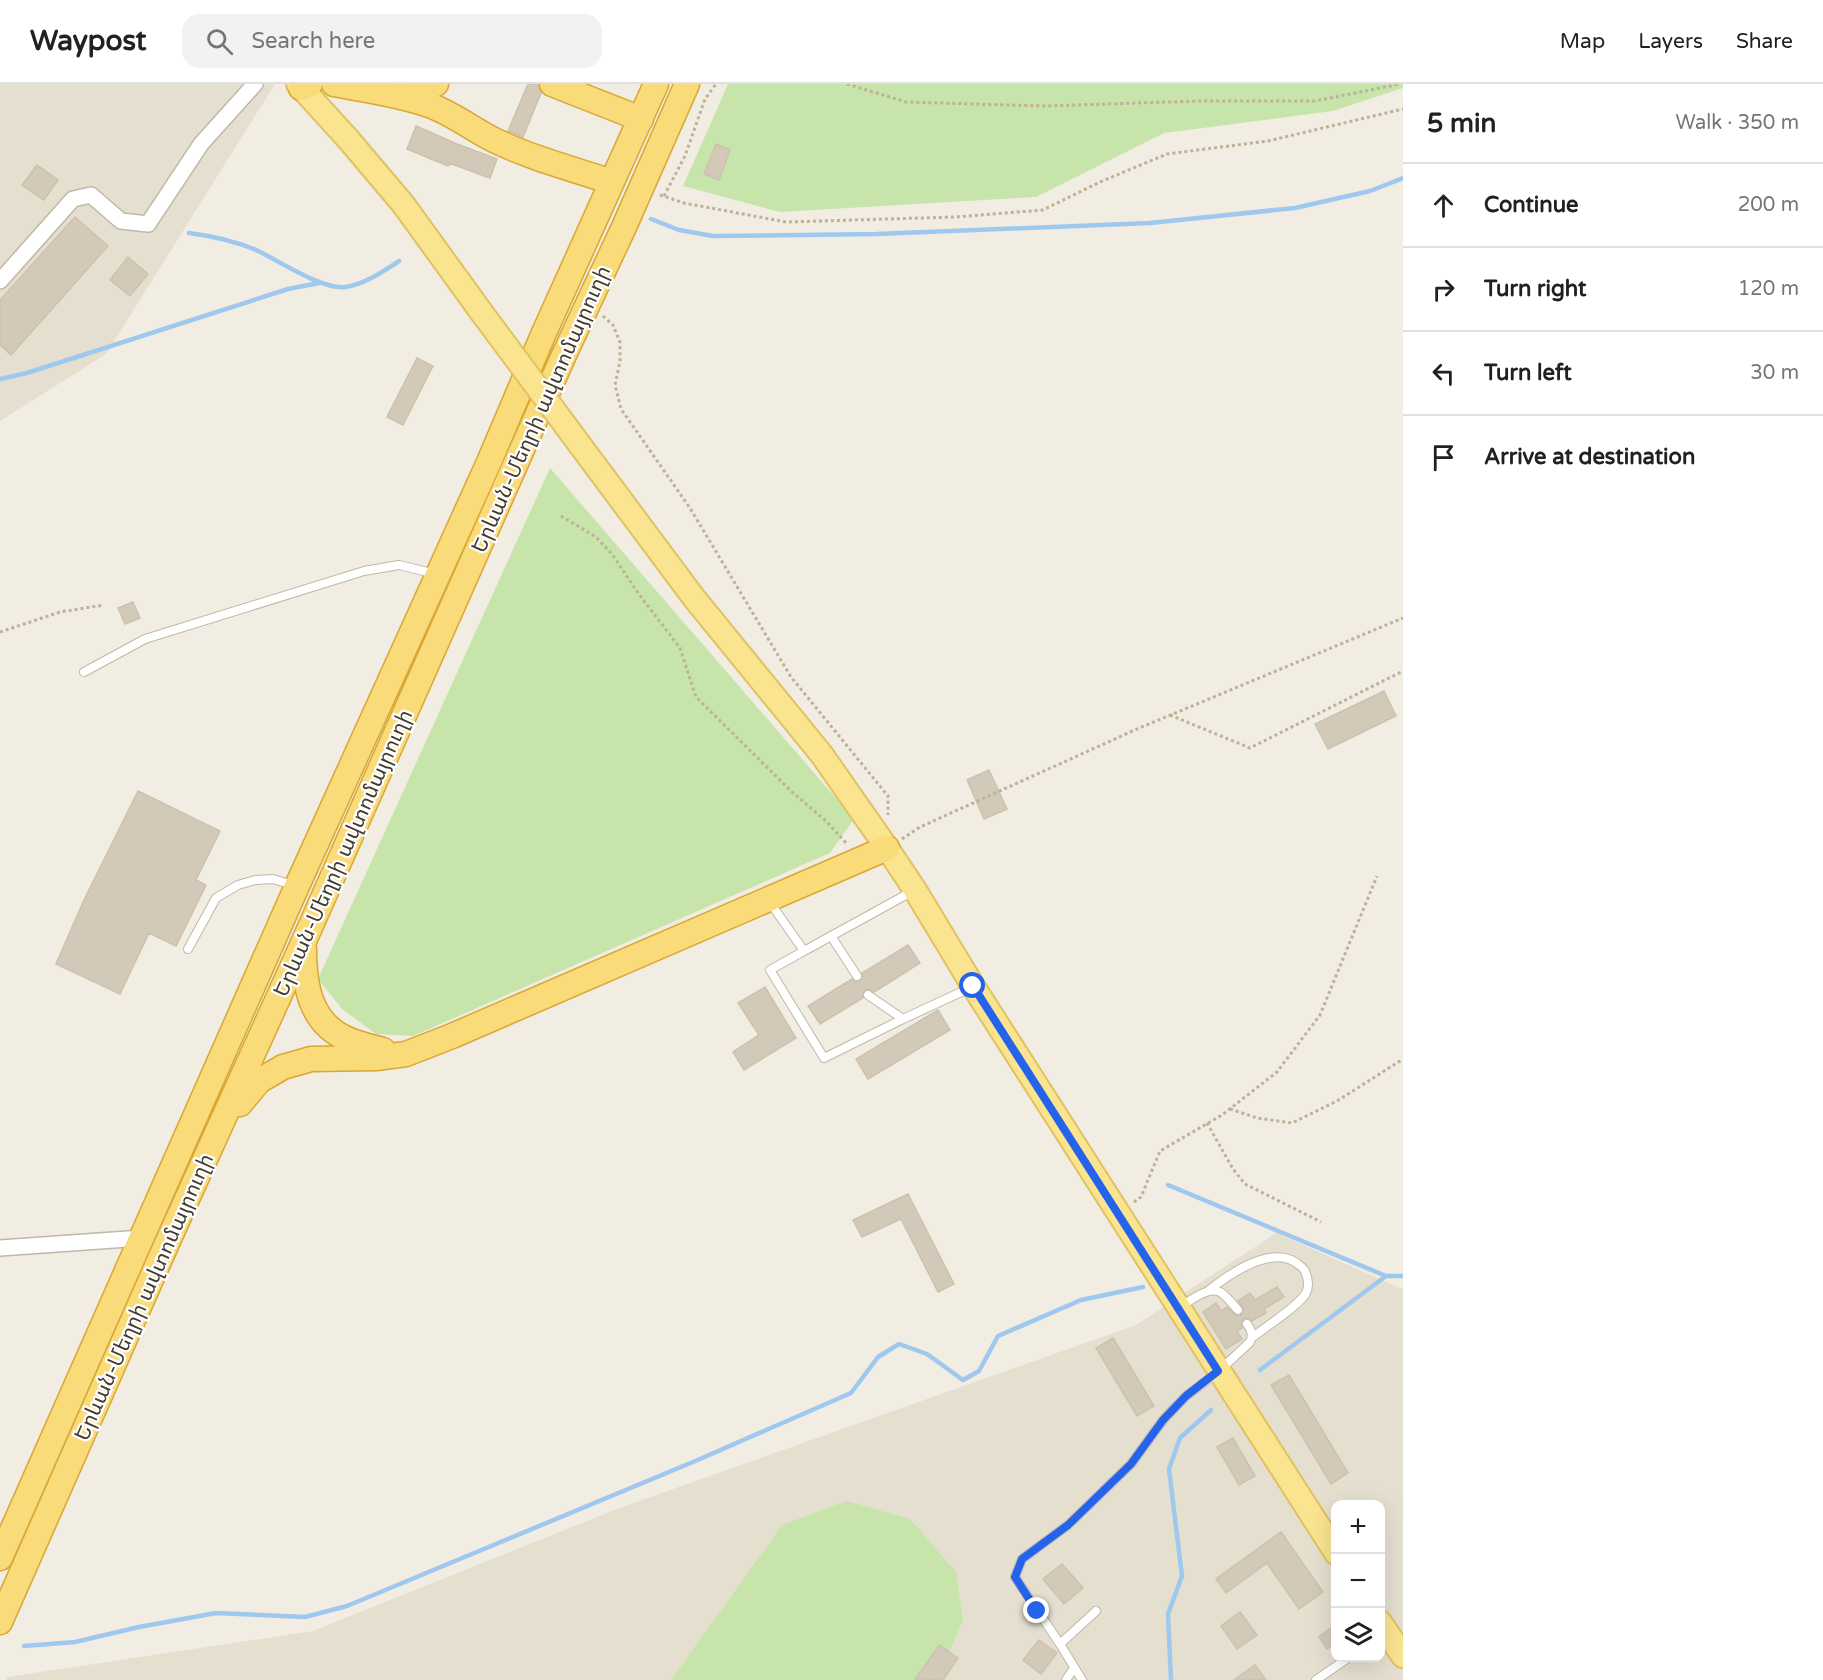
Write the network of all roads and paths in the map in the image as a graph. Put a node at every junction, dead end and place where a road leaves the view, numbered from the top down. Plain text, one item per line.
1 (255, 84) edge
2 (334, 84) edge
3 (436, 84) edge
4 (552, 84) edge
5 (656, 84) edge
6 (687, 84) edge
7 (716, 84) edge
8 (847, 84) edge
9 (1400, 84) edge
10 (303, 85) edge
11 (401, 97) junction
12 (1403, 110) edge
13 (641, 119) junction
14 (612, 182) junction
15 (641, 188) junction
16 (664, 196) junction
17 (0, 281) edge
18 (588, 303) junction
19 (561, 516) dead end
20 (438, 574) junction
21 (104, 605) dead end
22 (1403, 618) edge
23 (0, 632) edge
24 (1403, 671) edge
25 (84, 672) dead end
26 (1170, 715) junction
27 (888, 823) dead end
28 (887, 849) junction
29 (859, 861) junction
30 (1377, 876) dead end
31 (297, 886) junction
32 (915, 890) junction
33 (768, 899) junction
34 (831, 936) junction
35 (304, 941) junction
36 (188, 949) dead end
37 (804, 951) junction
38 (857, 976) dead end
39 (973, 986) junction
40 (868, 995) dead end
41 (903, 1019) junction
42 (406, 1054) junction
43 (1403, 1059) edge
44 (1230, 1108) junction
45 (1207, 1124) junction
46 (220, 1127) junction
47 (1118, 1213) junction
48 (1321, 1222) dead end
49 (142, 1238) junction
50 (0, 1248) edge
51 (1208, 1291) junction
52 (1178, 1308) junction
53 (1238, 1310) dead end
54 (1247, 1324) dead end
55 (1253, 1337) junction
56 (1218, 1371) junction
57 (1331, 1546) edge
58 (0, 1558) edge
59 (1096, 1611) dead end
60 (0, 1622) edge
61 (1385, 1634) edge
62 (1060, 1644) junction
63 (1403, 1656) edge
64 (1342, 1662) edge
65 (1074, 1668) junction
66 (1066, 1680) edge
67 (1082, 1680) edge
68 (1316, 1680) edge

1 - 17 street
2 - 11 highway
3 - 11 highway
4 - 13 highway
5 - 13 highway, Երևան-Մեղրի ավտոմայրուղի
6 - 15 highway, Երևան-Մեղրի ավտոմայրուղի
7 - 16 path
8 - 9 path
10 - 28 main road, bridge
11 - 14 highway
12 - 16 path
13 - 14 highway, Երևան-Մեղրի ավտոմայրուղի
14 - 20 highway, Երևան-Մեղրի ավտոմայրուղի
15 - 16 path
15 - 18 highway, Երևան-Մեղրի ավտոմայրուղի
18 - 27 path
18 - 35 highway, Երևան-Մեղրի ավտոմայրուղի
19 - 29 path
20 - 25 lane
20 - 31 highway, Երևան-Մեղրի ավտոմայրուղի
21 - 23 path
22 - 26 path
24 - 26 path
26 - 28 path
28 - 29 highway
28 - 32 main road
29 - 33 highway
30 - 44 path
31 - 36 lane
31 - 49 highway, Երևան-Մեղրի ավտոմայրուղի
32 - 34 lane
32 - 39 main road
33 - 37 lane
33 - 42 highway
34 - 37 lane
34 - 38 lane
35 - 42 highway
35 - 46 highway, Երևան-Մեղրի ավտոմայրուղի
37 - 41 lane
39 - 41 lane
39 - 47 main road
40 - 41 lane
42 - 46 highway
43 - 44 path
44 - 45 path
45 - 47 path
45 - 48 path
46 - 60 highway, Երևան-Մեղրի ավտոմայրուղի
47 - 52 main road
49 - 50 street
49 - 58 highway, Երևան-Մեղրի ավտոմայրուղի
51 - 52 lane
51 - 53 lane
51 - 55 lane
52 - 56 main road
54 - 55 lane
55 - 56 lane
56 - 57 main road
56 - 62 lane
59 - 62 lane
61 - 63 main road
62 - 65 lane
64 - 68 lane
65 - 66 lane
65 - 67 lane

